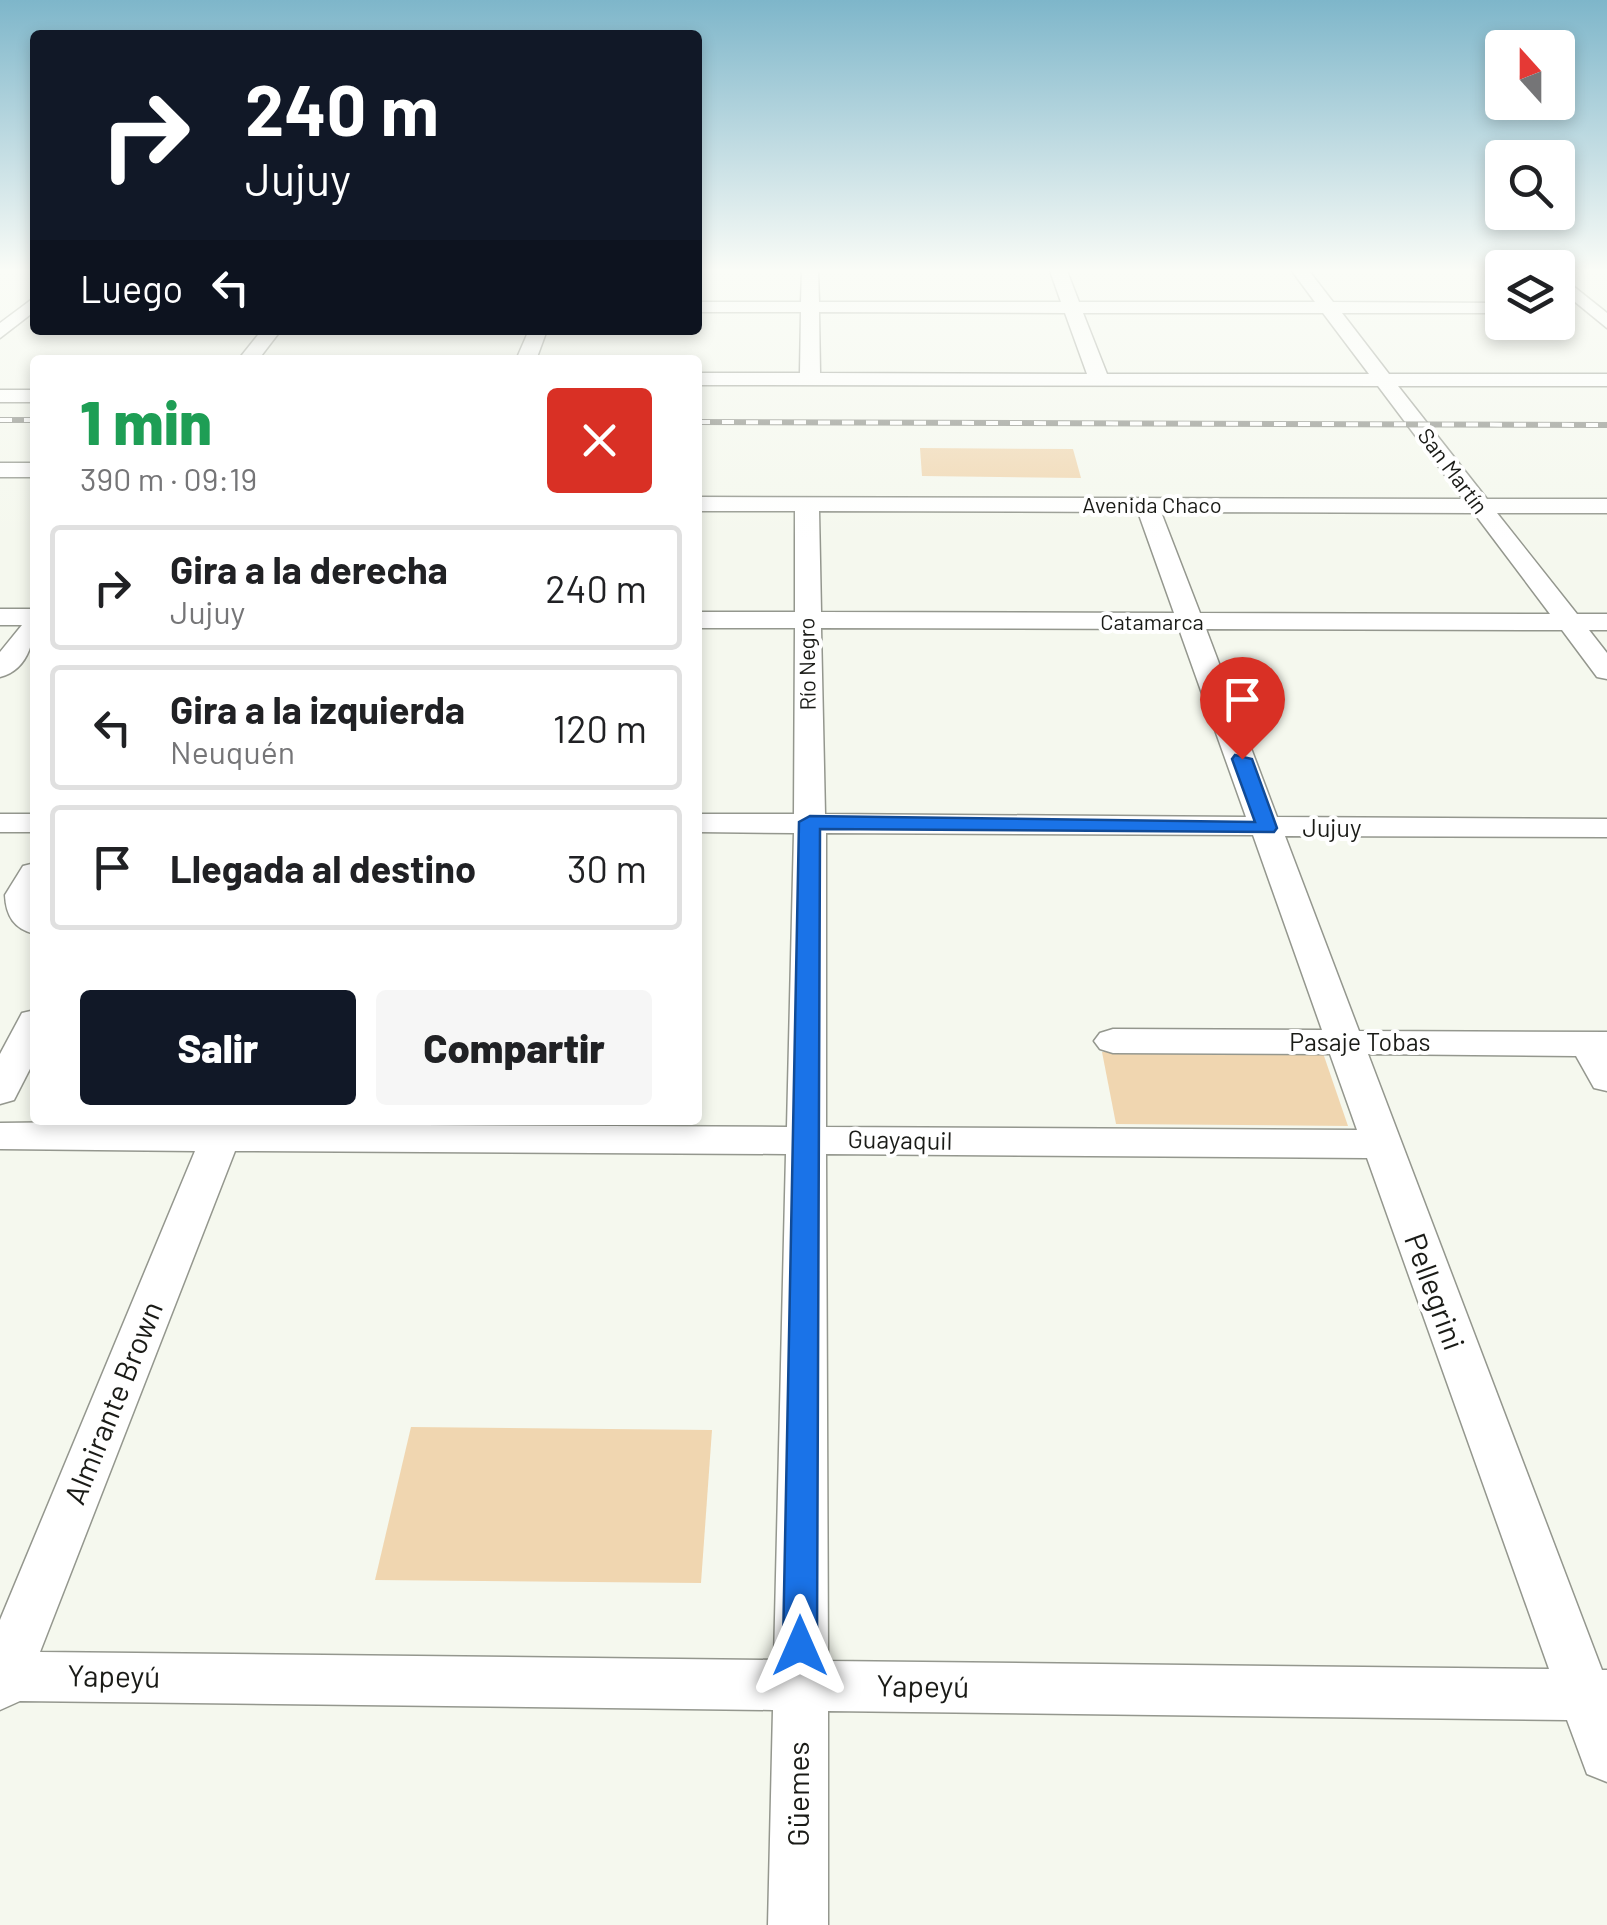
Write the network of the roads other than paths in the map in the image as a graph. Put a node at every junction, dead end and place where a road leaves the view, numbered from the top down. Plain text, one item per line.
1 (810, 361) edge
2 (1092, 361) edge
3 (1368, 361) edge
4 (702, 378) edge
5 (810, 379) junction
6 (1099, 380) junction
7 (1382, 380) junction
8 (1607, 380) edge
9 (0, 396) edge
10 (30, 396) edge
11 (0, 470) edge
12 (30, 470) edge
13 (702, 504) edge
14 (1147, 505) junction
15 (807, 506) junction
16 (1479, 506) junction
17 (1607, 506) edge
18 (0, 617) edge
19 (30, 617) edge
20 (702, 620) edge
21 (806, 621) junction
22 (1192, 622) junction
23 (1569, 622) junction
24 (1607, 622) edge
25 (30, 632) edge
26 (0, 669) edge
27 (1607, 671) edge
28 (810, 822) junction
29 (702, 823) edge
30 (0, 824) edge
31 (30, 824) edge
32 (1267, 828) junction
33 (1607, 828) edge
34 (30, 882) edge
35 (30, 919) edge
36 (30, 1031) edge
37 (1114, 1041) dead end
38 (1342, 1042) junction
39 (1598, 1044) edge
40 (1607, 1079) edge
41 (0, 1091) edge
42 (224, 1128) edge
43 (0, 1136) edge
44 (804, 1139) junction
45 (1379, 1144) junction
46 (1, 1679) edge
47 (800, 1685) junction
48 (1595, 1695) edge
49 (1607, 1755) edge
50 (798, 1925) edge

1 - 5 street
2 - 6 street
3 - 7 street, San Martín
4 - 5 street
5 - 6 street
6 - 7 street
7 - 8 street
7 - 16 street, San Martín
9 - 10 street
11 - 12 street
13 - 15 street, Avenida Chaco
14 - 15 street, Avenida Chaco
14 - 16 street, Avenida Chaco
14 - 22 street, Pellegrini
15 - 21 street, Río Negro
16 - 17 street, Avenida Chaco
16 - 23 street, San Martín
18 - 19 street
20 - 21 street, Catamarca
21 - 22 street, Catamarca
21 - 28 street, Río Negro
22 - 23 street, Catamarca
22 - 32 street, Pellegrini
23 - 24 street, Catamarca
23 - 27 street, San Martín
25 - 26 street
28 - 29 street, Jujuy
28 - 32 street, Jujuy
28 - 44 street, Güemes
30 - 31 street
32 - 33 street, Jujuy
32 - 38 street, Pellegrini
34 - 35 street
36 - 41 street
37 - 38 street, Pasaje Tobas
38 - 39 street, Pasaje Tobas
38 - 45 street, Pellegrini
39 - 40 street
42 - 43 street, Guayaquil
42 - 44 street, Guayaquil
42 - 46 street, Almirante Brown
44 - 45 street, Guayaquil
44 - 47 street, Güemes
45 - 48 street, Pellegrini
46 - 47 street, Yapeyú
47 - 48 street, Yapeyú
47 - 50 street, Güemes
48 - 49 street, Pellegrini

